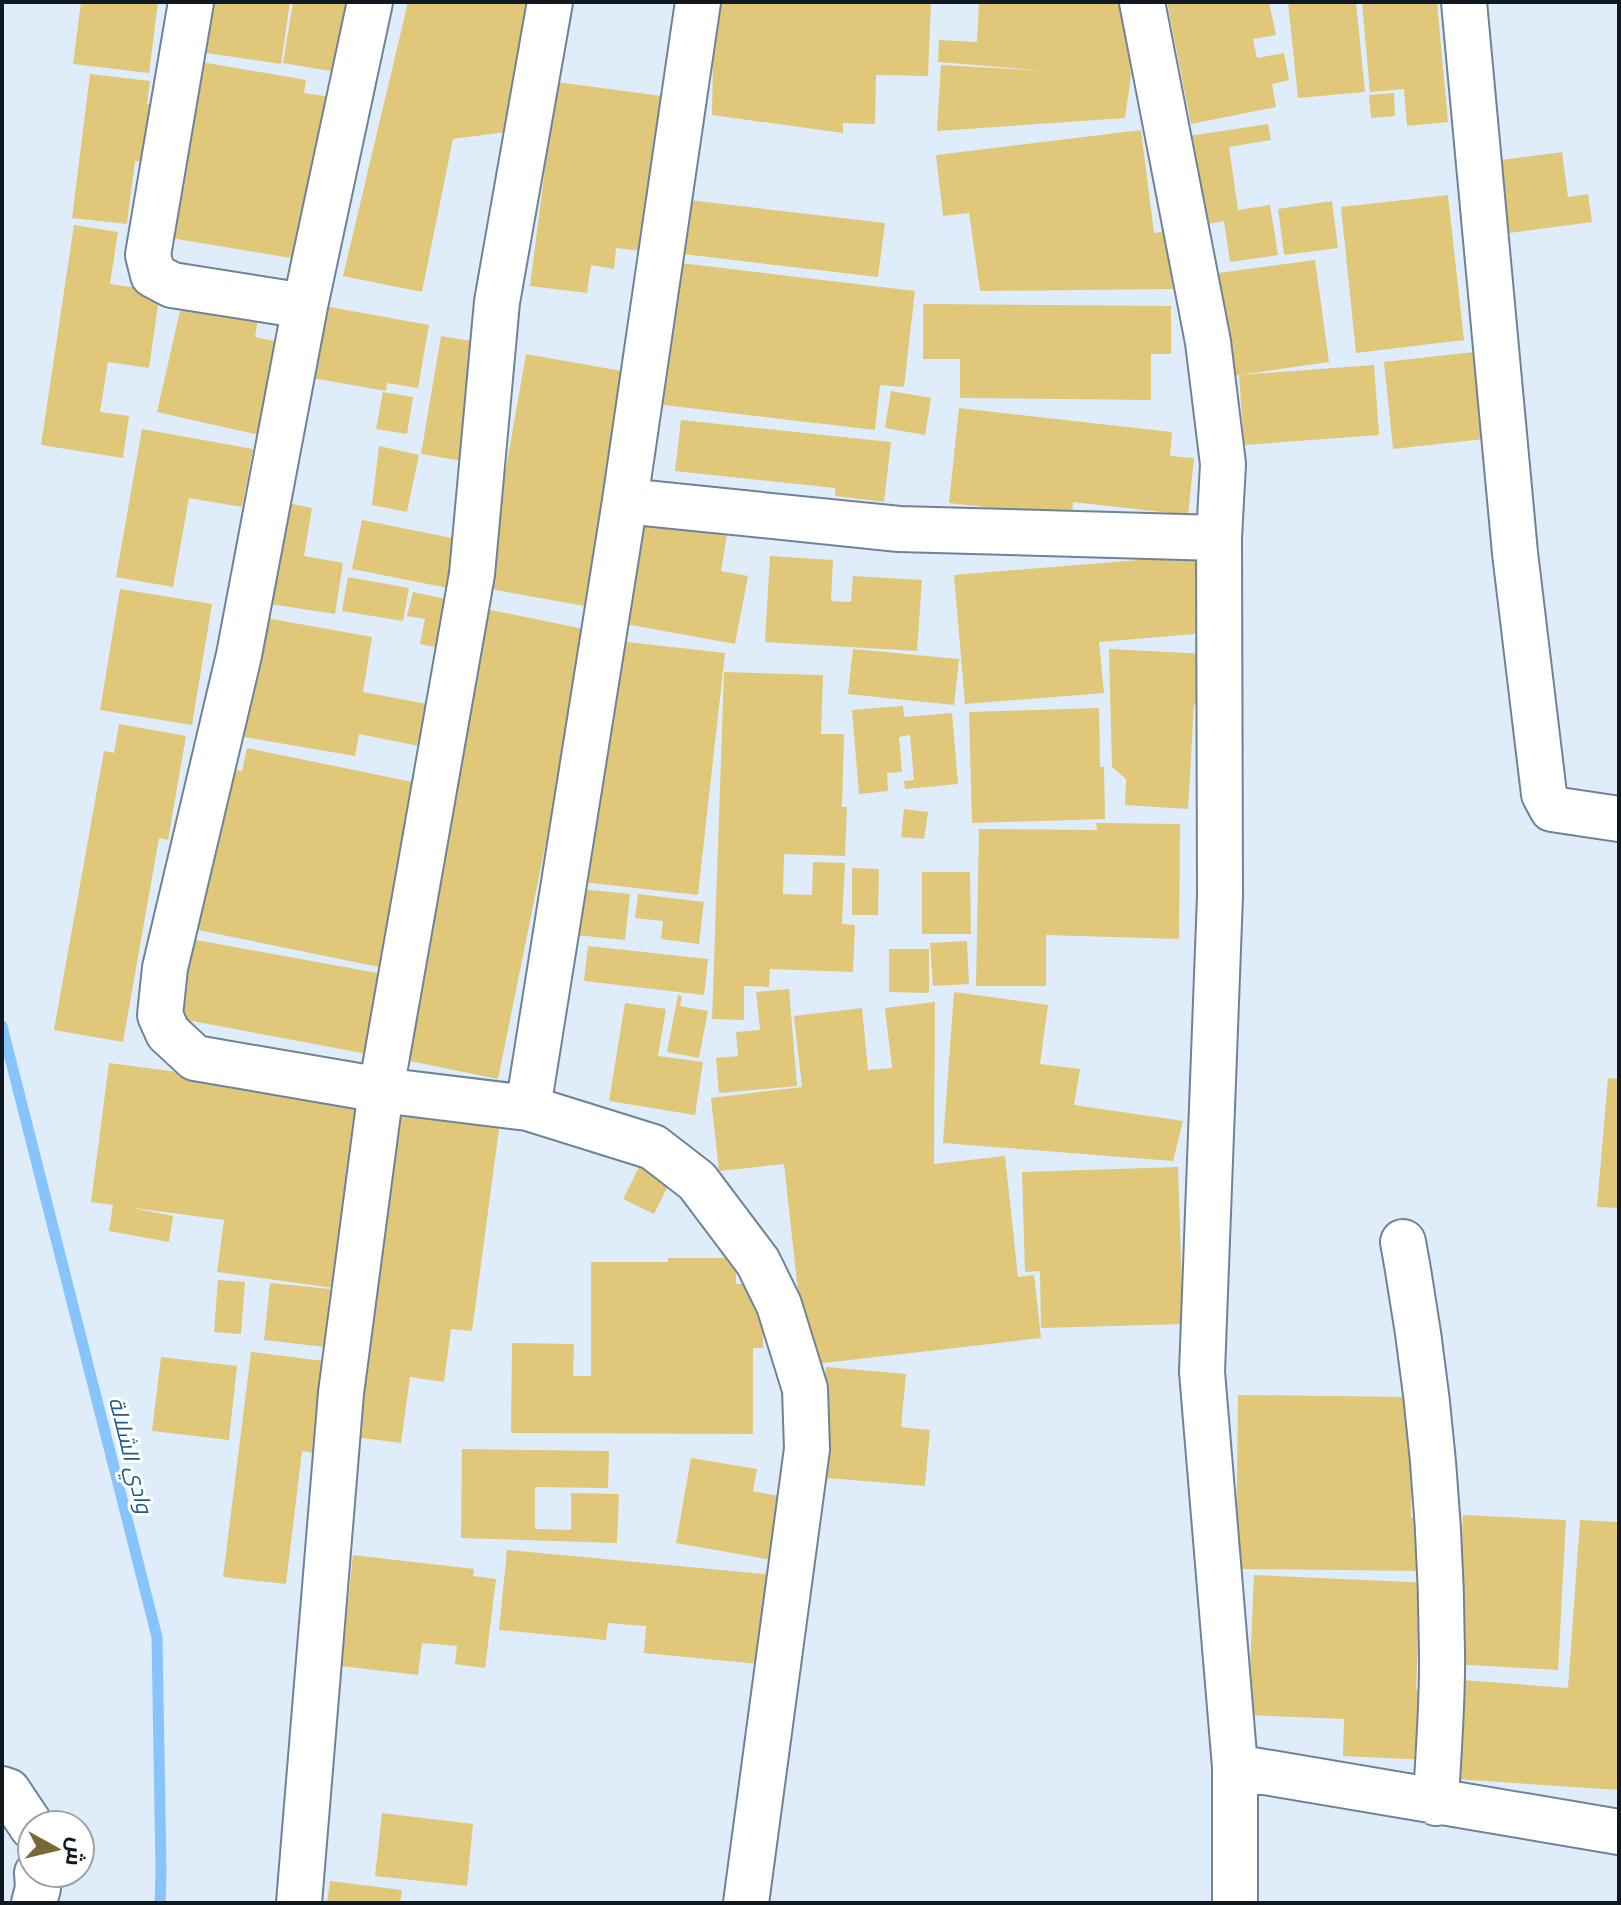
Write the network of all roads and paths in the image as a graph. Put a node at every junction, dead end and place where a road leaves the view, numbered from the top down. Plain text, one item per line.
1 (191, 2) edge
2 (370, 2) edge
3 (550, 2) edge
4 (698, 2) edge
5 (1142, 2) edge
6 (1464, 2) edge
7 (305, 306) junction
8 (625, 501) junction
9 (1219, 538) junction
10 (1619, 819) edge
11 (381, 1090) junction
12 (528, 1108) junction
13 (1403, 1242) dead end
14 (1235, 1767) junction
15 (2, 1789) edge
16 (1436, 1803) junction
17 (20, 1809) edge
18 (1619, 1832) edge
19 (299, 1903) edge
20 (746, 1903) edge
21 (1235, 1903) edge

1 - 7 street
2 - 7 street
3 - 11 street
4 - 8 street
5 - 9 street
6 - 10 street
7 - 11 street
8 - 9 street
8 - 12 street
9 - 14 street
11 - 12 street
11 - 19 street
12 - 20 street
13 - 16 street
14 - 16 street
14 - 21 street
15 - 17 street
16 - 18 street

